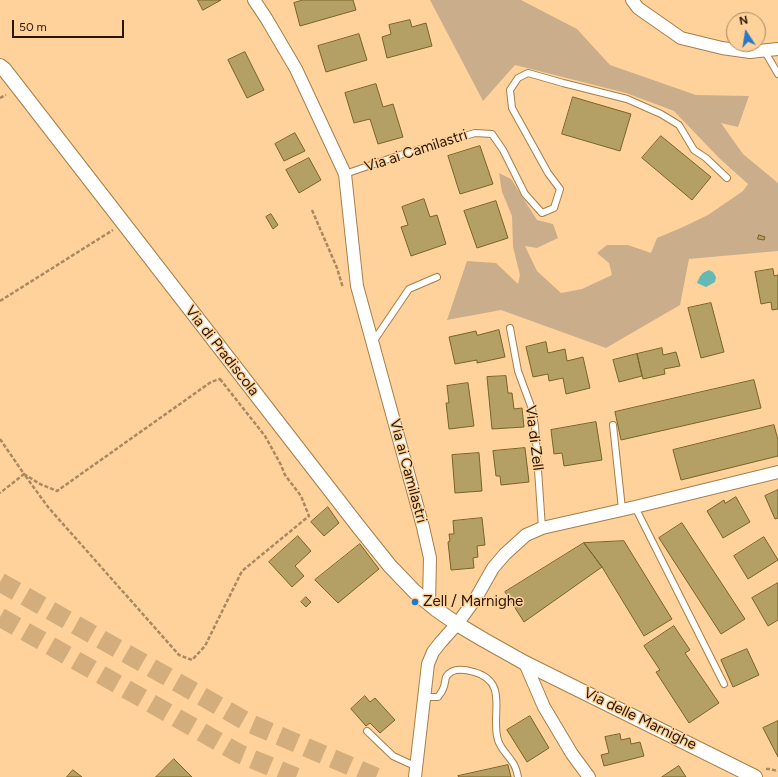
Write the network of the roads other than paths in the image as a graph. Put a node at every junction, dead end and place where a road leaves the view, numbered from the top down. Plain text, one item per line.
1 (254, 0) edge
2 (632, 0) edge
3 (726, 49) edge
4 (778, 49) edge
5 (766, 50) edge
6 (765, 52) edge
7 (0, 66) edge
8 (778, 74) edge
9 (345, 174) junction
10 (727, 178) dead end
11 (437, 278) dead end
12 (510, 328) dead end
13 (373, 342) junction
14 (613, 425) dead end
15 (778, 472) edge
16 (635, 507) junction
17 (622, 509) junction
18 (542, 528) junction
19 (428, 603) junction
20 (457, 624) junction
21 (525, 663) junction
22 (724, 684) dead end
23 (425, 697) junction
24 (367, 731) dead end
25 (416, 772) edge
26 (518, 777) edge
27 (589, 777) edge
28 (755, 777) edge

1 - 9 street, Via ai Camilastri
2 - 3 street
4 - 5 street
6 - 8 lane
7 - 19 street, Via di Pradiscola
9 - 10 lane, Via ai Camilastri
9 - 13 street, Via ai Camilastri
11 - 13 lane
12 - 18 lane, Via di Zell
13 - 19 street, Via ai Camilastri
14 - 17 lane
15 - 16 street
16 - 17 street
16 - 22 lane
17 - 18 street
18 - 20 street
19 - 20 street, Via di Pradiscola
20 - 21 street, Via delle Marnighe
20 - 23 street
21 - 27 street
21 - 28 street, Via delle Marnighe
23 - 25 street
23 - 26 lane
24 - 25 lane

